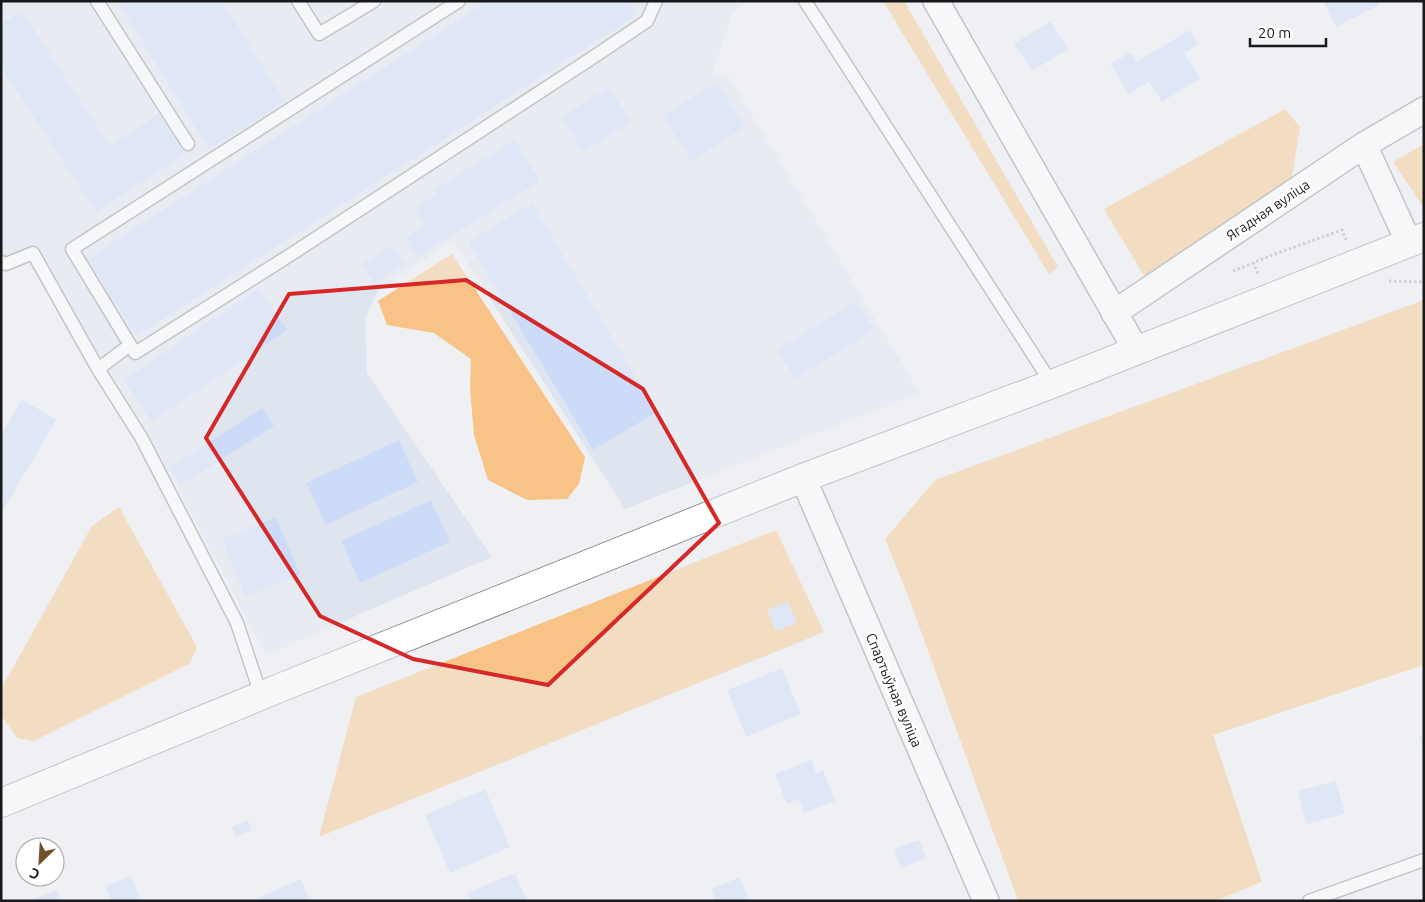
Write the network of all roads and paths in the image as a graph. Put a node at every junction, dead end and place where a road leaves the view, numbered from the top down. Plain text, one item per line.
1 (97, 1) edge
2 (298, 1) edge
3 (374, 1) edge
4 (459, 1) edge
5 (656, 1) edge
6 (805, 1) edge
7 (936, 1) edge
8 (1424, 110) edge
9 (188, 144) dead end
10 (1364, 145) junction
11 (1416, 240) edge
12 (1350, 248) dead end
13 (1, 262) edge
14 (1233, 271) dead end
15 (1388, 281) dead end
16 (1424, 282) edge
17 (1114, 313) junction
18 (130, 345) junction
19 (1136, 350) junction
20 (98, 369) junction
21 (1052, 384) junction
22 (803, 478) junction
23 (261, 695) junction
24 (1, 803) edge
25 (1424, 860) edge
26 (986, 901) edge
27 (1309, 901) edge

1 - 9 lane
2 - 3 lane
4 - 18 lane
5 - 18 lane
6 - 21 lane
7 - 17 street
8 - 10 street, Ягадная вуліца
10 - 11 street
10 - 17 street, Ягадная вуліца
11 - 19 main road
12 - 14 path
13 - 20 lane
15 - 16 path
17 - 19 street
18 - 20 lane
19 - 21 main road
20 - 23 lane
21 - 22 main road
22 - 23 main road
22 - 26 street, Спартыўная вуліца
23 - 24 main road
25 - 27 lane

